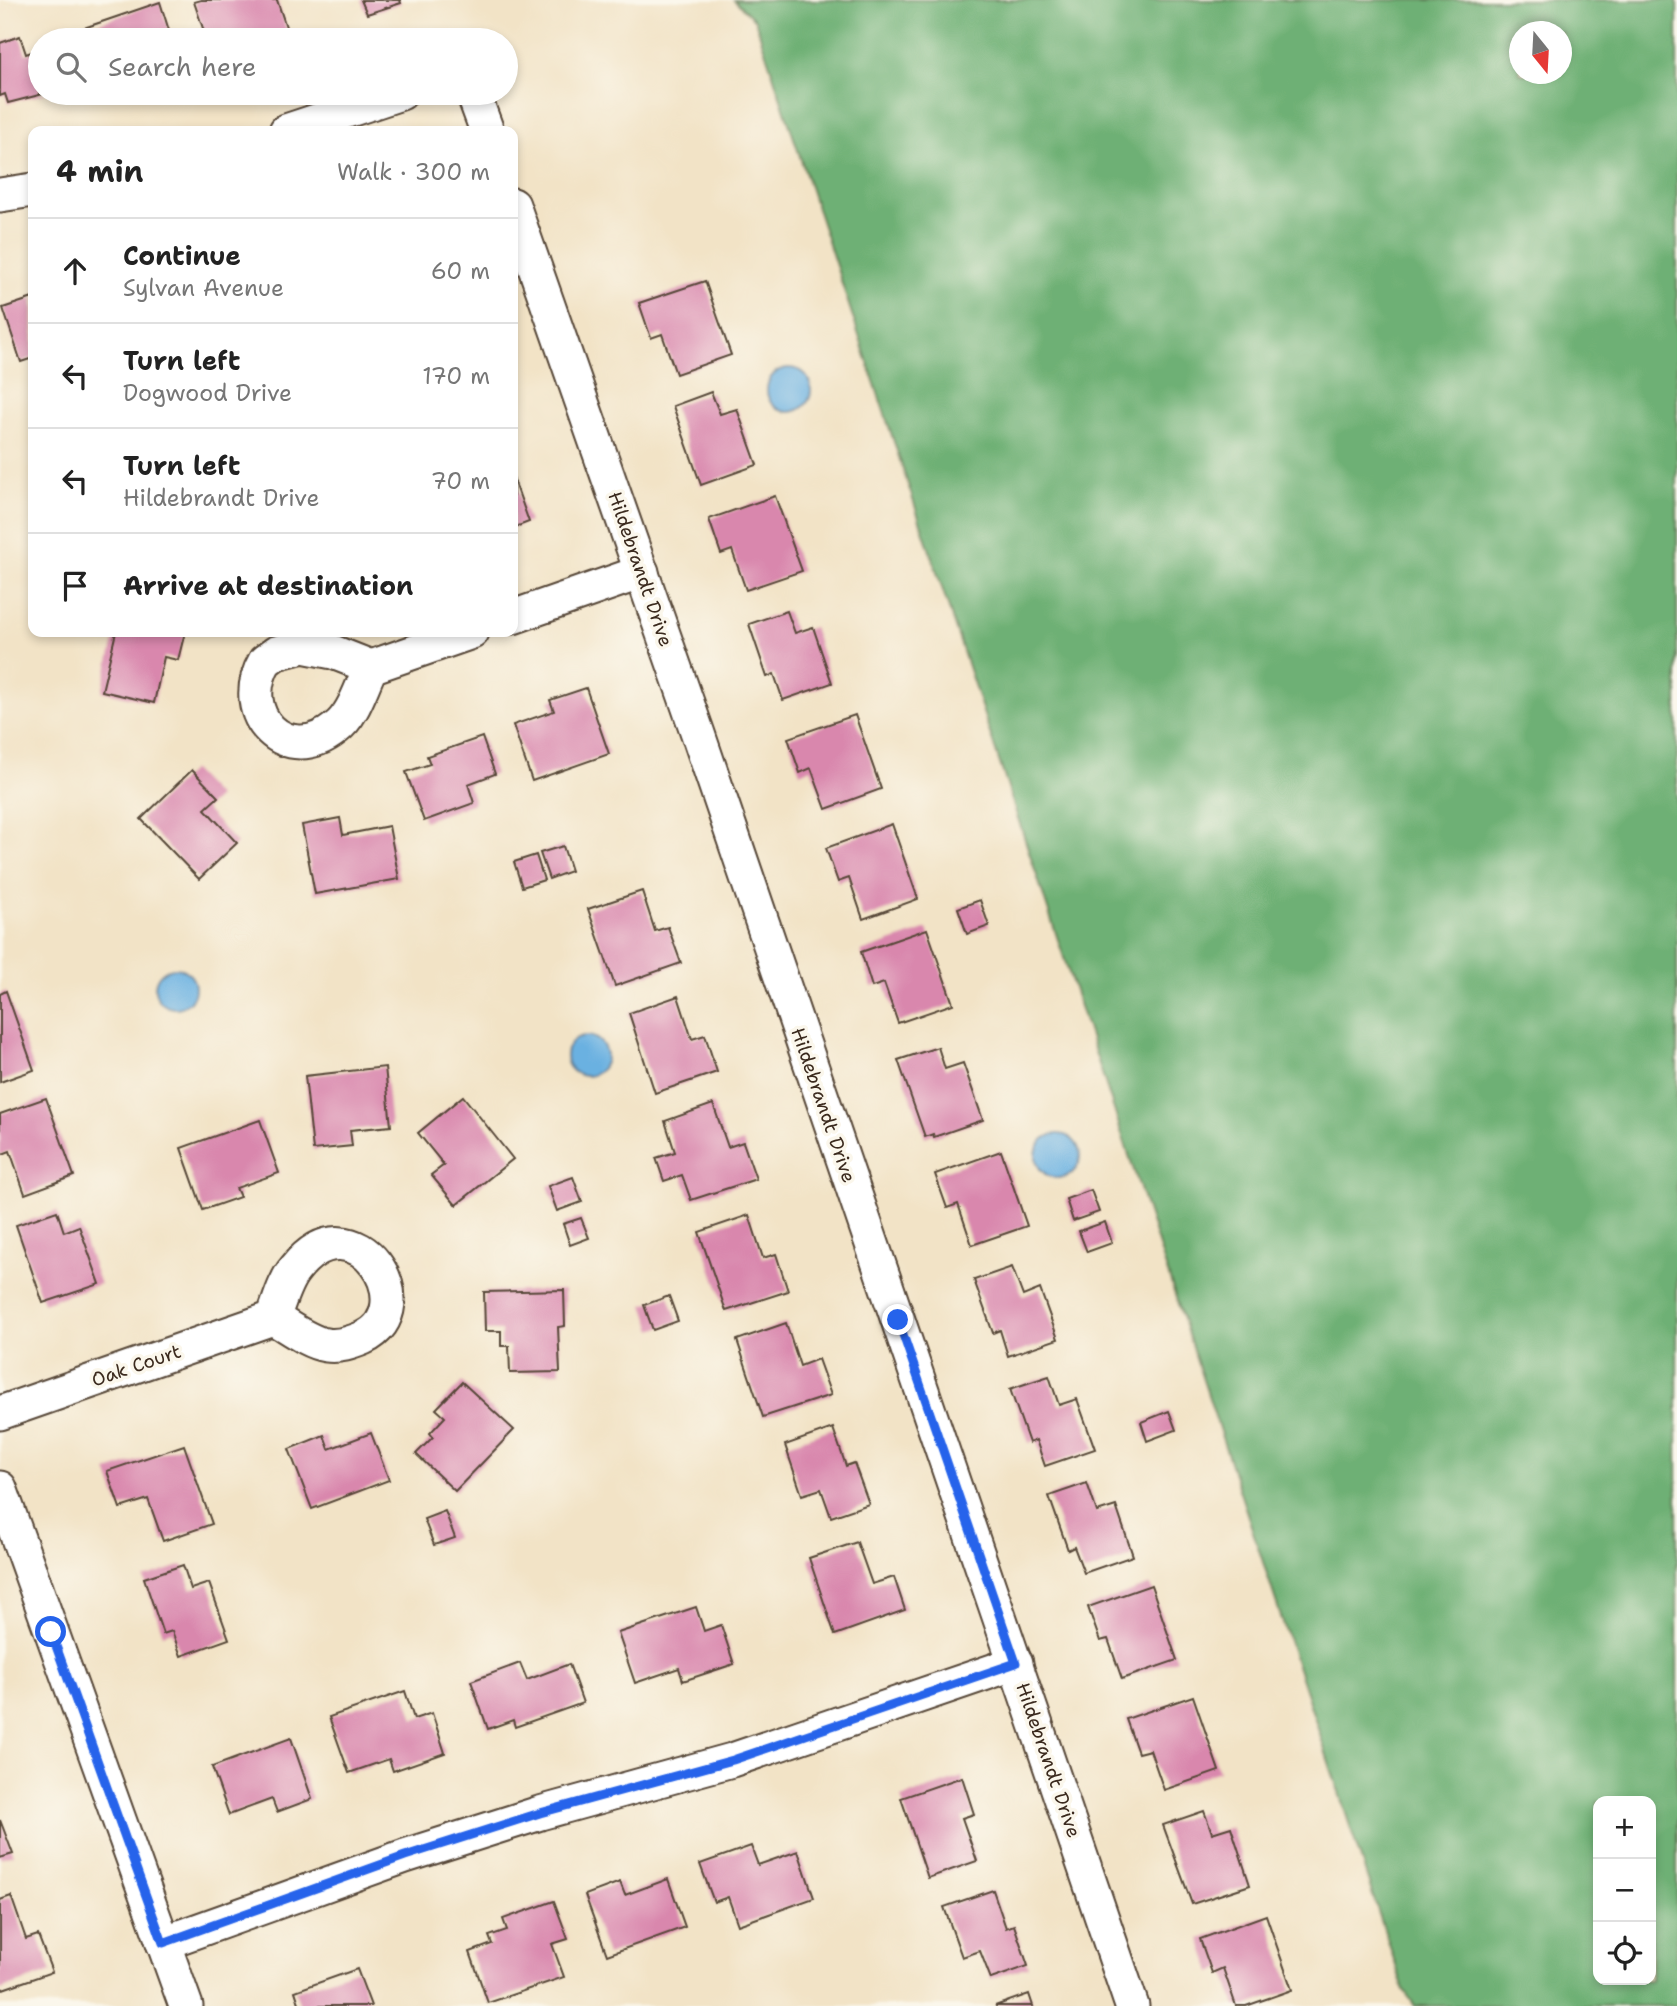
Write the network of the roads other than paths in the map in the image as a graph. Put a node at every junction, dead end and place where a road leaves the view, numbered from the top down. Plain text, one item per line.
1 (365, 105) edge
2 (477, 105) edge
3 (301, 126) edge
4 (485, 126) edge
5 (28, 191) edge
6 (0, 195) edge
7 (518, 219) edge
8 (642, 572) junction
9 (518, 615) edge
10 (458, 637) edge
11 (371, 667) dead end
12 (273, 1318) dead end
13 (0, 1413) edge
14 (0, 1488) edge
15 (1016, 1663) junction
16 (163, 1943) junction
17 (186, 2006) edge
18 (1132, 2006) edge

1 - 3 street
2 - 4 street
5 - 6 street
7 - 8 street, Hildebrandt Drive
8 - 9 street
8 - 15 street, Hildebrandt Drive
10 - 11 street
12 - 13 street, Oak Court
14 - 16 street
15 - 16 street
15 - 18 street, Hildebrandt Drive
16 - 17 street

